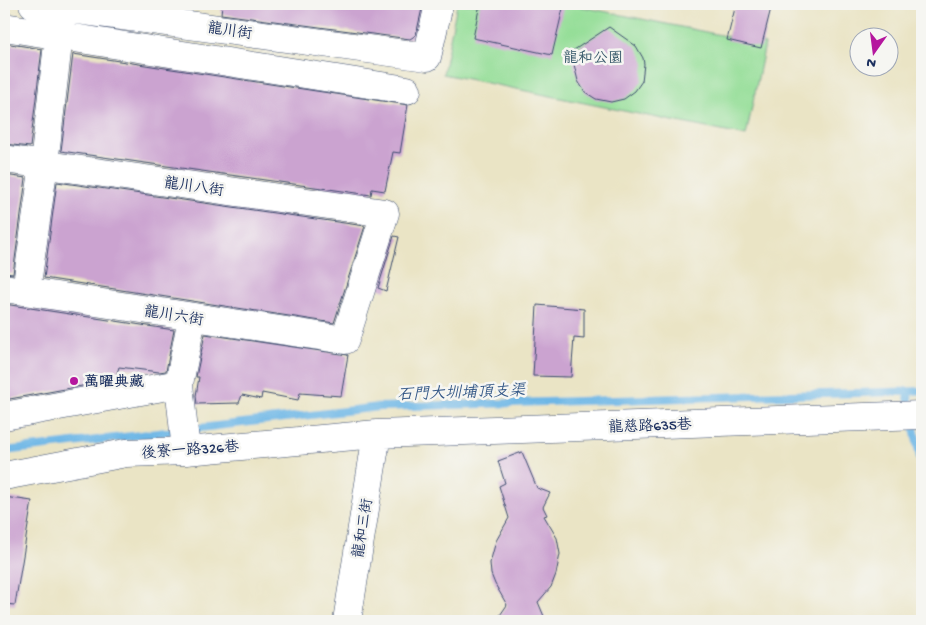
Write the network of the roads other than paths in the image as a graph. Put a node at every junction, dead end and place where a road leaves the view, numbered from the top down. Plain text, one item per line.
1 (33, 4) edge
2 (439, 4) edge
3 (63, 6) edge
4 (4, 27) edge
5 (58, 36) junction
6 (407, 90) dead end
7 (4, 159) edge
8 (44, 164) junction
9 (15, 290) edge
10 (192, 318) junction
11 (345, 340) joint
12 (179, 384) junction
13 (922, 415) edge
14 (4, 416) edge
15 (377, 434) junction
16 (185, 447) junction
17 (4, 476) edge
18 (347, 621) edge

1 - 3 lane, 龍川街
2 - 3 lane, 龍川街
3 - 5 lane
4 - 5 lane
5 - 6 lane
5 - 8 lane
7 - 8 lane, 龍川八街
8 - 9 lane
8 - 11 lane, 龍川八街
9 - 10 lane, 龍川六街
10 - 11 lane, 龍川六街
10 - 12 lane
12 - 14 lane
12 - 16 lane
13 - 15 lane, 龍慈路635巷
15 - 16 lane, 後寮一路326巷
15 - 18 lane, 龍和三街
16 - 17 lane, 後寮一路326巷

